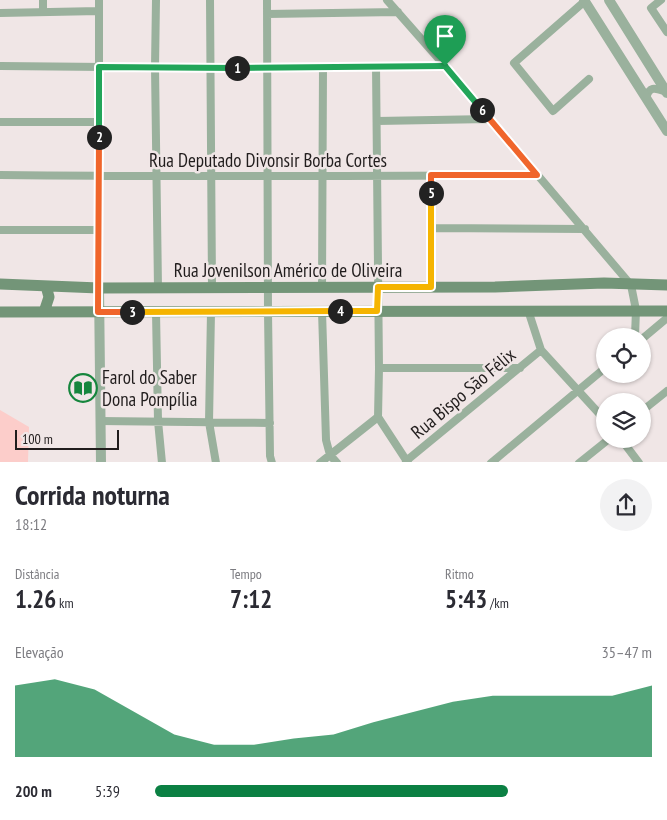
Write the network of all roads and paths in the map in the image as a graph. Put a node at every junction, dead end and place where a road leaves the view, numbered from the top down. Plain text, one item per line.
1 (43, 0) edge
2 (99, 0) edge
3 (156, 0) edge
4 (210, 0) edge
5 (266, 0) edge
6 (387, 0) edge
7 (609, 0) edge
8 (662, 0) edge
9 (584, 1) edge
10 (43, 12) junction
11 (99, 12) junction
12 (398, 12) junction
13 (0, 13) edge
14 (267, 14) junction
15 (667, 32) edge
16 (0, 66) edge
17 (376, 66) junction
18 (445, 66) junction
19 (99, 67) junction
20 (267, 67) junction
21 (323, 67) junction
22 (155, 68) junction
23 (211, 68) junction
24 (588, 79) dead end
25 (667, 93) edge
26 (646, 98) junction
27 (489, 119) junction
28 (377, 121) junction
29 (0, 122) edge
30 (99, 122) junction
31 (667, 131) edge
32 (378, 175) junction
33 (431, 175) junction
34 (537, 175) junction
35 (0, 176) edge
36 (267, 176) junction
37 (323, 176) junction
38 (98, 177) junction
39 (158, 177) junction
40 (211, 178) junction
41 (431, 228) junction
42 (585, 229) junction
43 (0, 230) edge
44 (99, 230) junction
45 (0, 284) edge
46 (631, 284) junction
47 (667, 285) edge
48 (46, 286) junction
49 (268, 287) junction
50 (378, 287) junction
51 (431, 287) junction
52 (99, 288) junction
53 (158, 288) junction
54 (212, 288) junction
55 (322, 288) junction
56 (528, 310) junction
57 (636, 310) junction
58 (322, 311) junction
59 (377, 311) junction
60 (667, 311) edge
61 (0, 312) edge
62 (44, 312) junction
63 (98, 312) junction
64 (156, 312) junction
65 (211, 312) junction
66 (268, 312) junction
67 (667, 318) edge
68 (635, 328) edge
69 (651, 331) edge
70 (541, 350) junction
71 (379, 368) junction
72 (520, 368) junction
73 (596, 375) edge
74 (577, 390) junction
75 (667, 391) edge
76 (651, 404) edge
77 (596, 410) edge
78 (378, 417) junction
79 (100, 421) junction
80 (158, 421) junction
81 (209, 422) junction
82 (270, 423) junction
83 (597, 448) edge
84 (628, 448) edge
85 (330, 455) junction
86 (101, 462) edge
87 (162, 462) edge
88 (216, 462) edge
89 (272, 462) edge
90 (320, 462) edge
91 (337, 462) edge
92 (407, 462) edge
93 (491, 462) edge
94 (579, 462) edge
95 (639, 462) edge

1 - 10 street
2 - 11 street
3 - 22 street
4 - 23 street
5 - 14 street
6 - 12 street
7 - 25 street
8 - 15 street
9 - 24 street
9 - 26 street
10 - 11 street
10 - 13 street
11 - 19 street
12 - 14 street
12 - 18 street
14 - 20 street
16 - 19 street
17 - 18 street
17 - 21 street
17 - 28 street
18 - 27 street
19 - 22 street
19 - 30 street
20 - 21 street
20 - 23 street
20 - 36 street
21 - 37 street
22 - 23 street
22 - 39 street
23 - 40 street
25 - 26 street
26 - 31 street
27 - 28 street
27 - 34 street
28 - 32 street
29 - 30 street
30 - 38 street
32 - 33 street, Rua Deputado Divonsir Borba Cortes
32 - 37 street, Rua Deputado Divonsir Borba Cortes
32 - 50 street
33 - 34 street, Rua Deputado Divonsir Borba Cortes
33 - 41 street
34 - 42 street
35 - 38 street, Rua Deputado Divonsir Borba Cortes
36 - 37 street, Rua Deputado Divonsir Borba Cortes
36 - 40 street, Rua Deputado Divonsir Borba Cortes
36 - 49 street
37 - 55 street
38 - 39 street, Rua Deputado Divonsir Borba Cortes
38 - 44 street
39 - 40 street, Rua Deputado Divonsir Borba Cortes
39 - 53 street
40 - 54 street
41 - 42 street
41 - 51 street
42 - 46 street
43 - 44 street
44 - 52 street
45 - 48 main road, Rua Jovenilson Américo de Oliveira
46 - 47 main road, Rua Jovenilson Américo de Oliveira
46 - 51 main road, Rua Jovenilson Américo de Oliveira
46 - 57 street
48 - 52 main road, Rua Jovenilson Américo de Oliveira
48 - 62 main road
49 - 54 main road, Rua Jovenilson Américo de Oliveira
49 - 55 main road, Rua Jovenilson Américo de Oliveira
49 - 66 street
50 - 51 main road, Rua Jovenilson Américo de Oliveira
50 - 55 main road, Rua Jovenilson Américo de Oliveira
50 - 59 street
52 - 53 main road, Rua Jovenilson Américo de Oliveira
52 - 63 street
53 - 54 main road, Rua Jovenilson Américo de Oliveira
56 - 57 main road
56 - 59 main road
56 - 70 street
57 - 60 main road
57 - 68 street
58 - 59 main road
58 - 66 main road
58 - 85 street
59 - 71 street
61 - 62 main road
62 - 63 main road
63 - 64 main road
63 - 79 street
64 - 65 main road
64 - 80 street
65 - 66 main road
65 - 81 street
66 - 82 street
67 - 69 street
70 - 72 street, Rua Bispo São Félix
70 - 74 street
71 - 72 street
71 - 78 street
72 - 92 street, Rua Bispo São Félix
73 - 74 street
74 - 77 street
74 - 93 street
75 - 76 street
78 - 85 street
78 - 92 street
79 - 80 street
79 - 86 street
80 - 81 street
80 - 87 street
81 - 82 street
81 - 88 street
82 - 89 street
83 - 94 street
84 - 95 street
85 - 90 street
85 - 91 street

